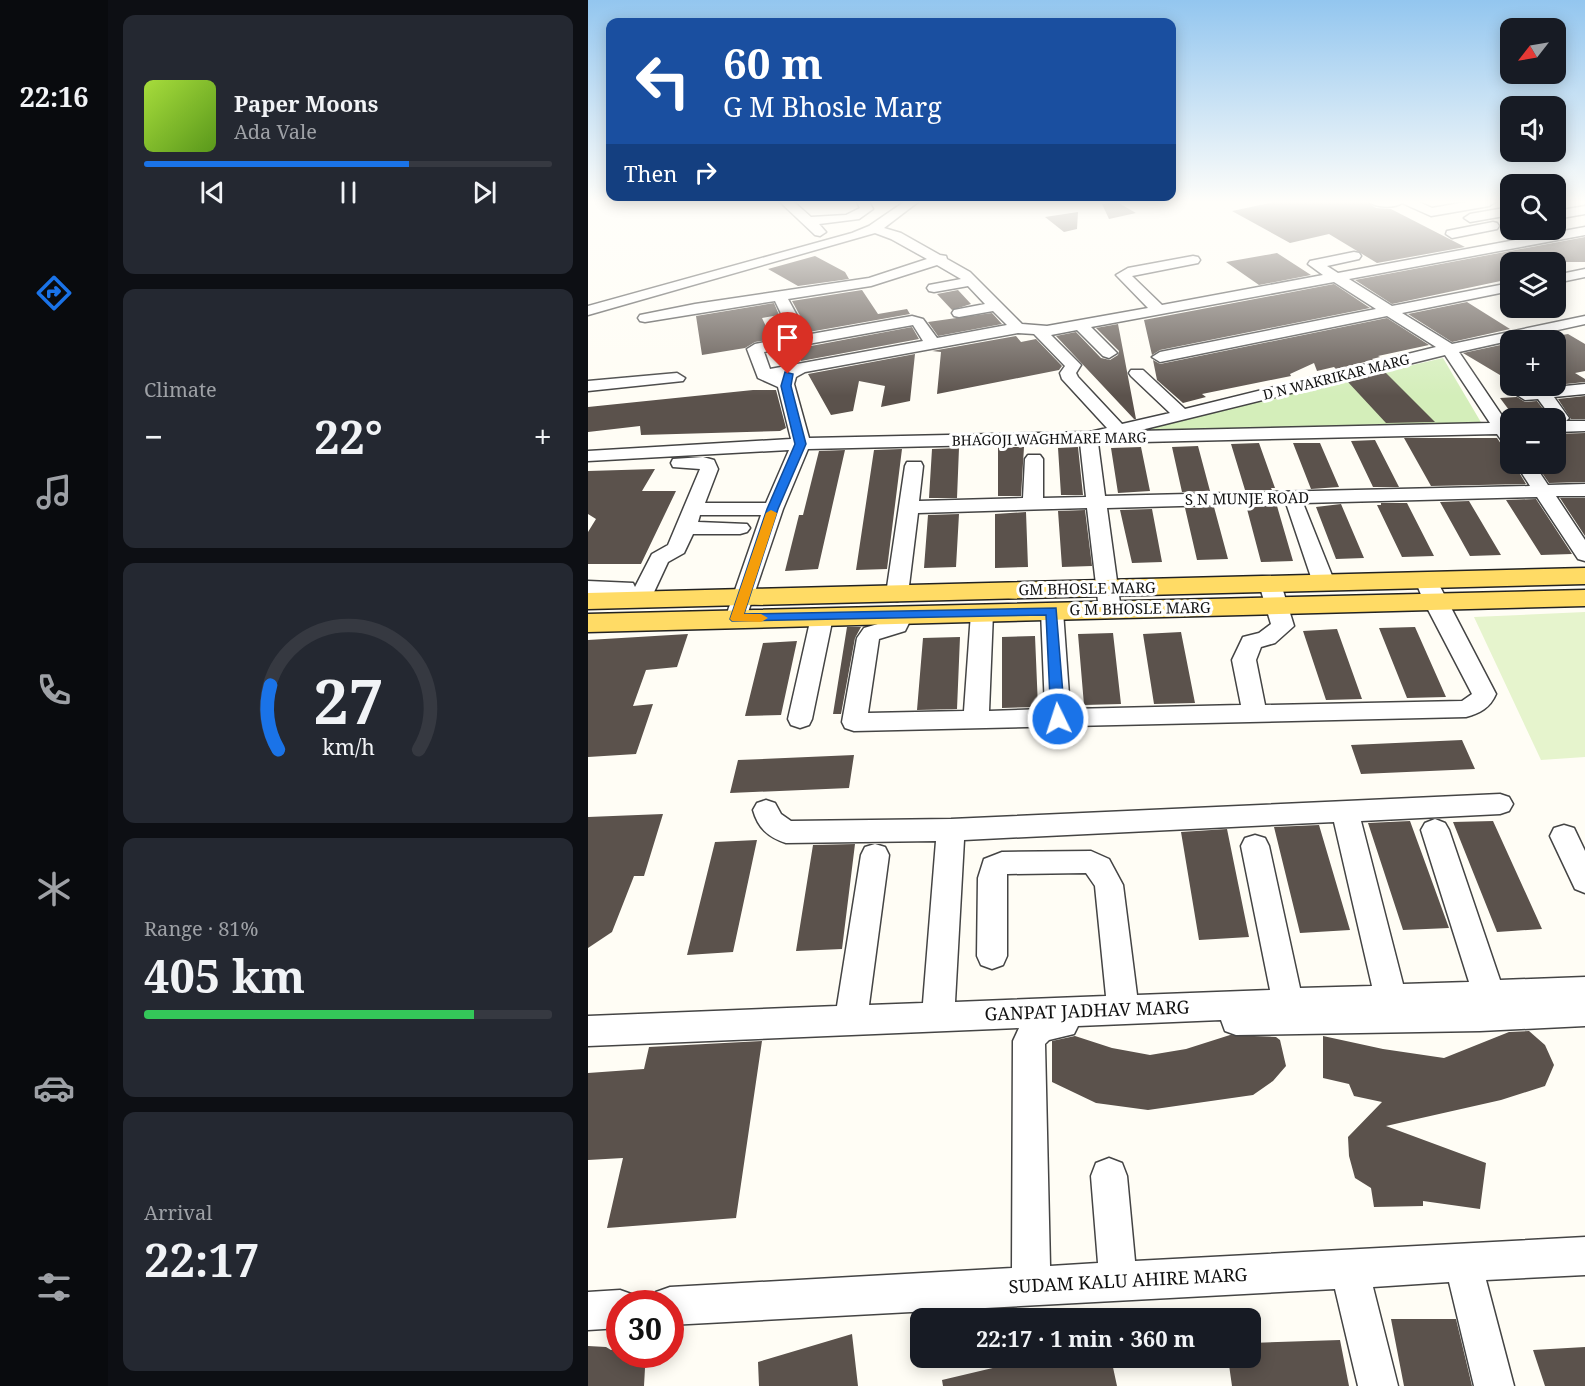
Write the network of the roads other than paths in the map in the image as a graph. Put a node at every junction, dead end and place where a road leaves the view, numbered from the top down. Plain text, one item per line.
1 (748, 267) edge
2 (918, 267) edge
3 (952, 267) edge
4 (1157, 267) edge
5 (1319, 267) edge
6 (1392, 267) edge
7 (1585, 273) edge
8 (1335, 277) junction
9 (1566, 277) edge
10 (971, 280) junction
11 (934, 288) dead end
12 (1500, 289) edge
13 (779, 294) junction
14 (996, 306) junction
15 (1158, 309) junction
16 (588, 311) edge
17 (684, 311) junction
18 (1389, 312) junction
19 (959, 313) dead end
20 (645, 318) dead end
21 (1585, 320) edge
22 (928, 321) dead end
23 (1079, 324) junction
24 (684, 328) dead end
25 (1018, 328) junction
26 (1039, 331) junction
27 (798, 332) dead end
28 (936, 341) junction
29 (1449, 349) junction
30 (1109, 353) dead end
31 (1160, 357) dead end
32 (799, 369) junction
33 (1137, 373) dead end
34 (764, 375) junction
35 (677, 378) dead end
36 (588, 386) edge
37 (786, 386) junction
38 (1585, 389) edge
39 (1546, 408) edge
40 (1182, 415) junction
41 (1500, 422) edge
42 (1566, 424) edge
43 (1585, 426) edge
44 (1118, 430) junction
45 (1500, 433) edge
46 (1088, 438) junction
47 (801, 444) junction
48 (588, 456) edge
49 (658, 458) junction
50 (1034, 459) dead end
51 (588, 464) edge
52 (914, 466) dead end
53 (588, 470) edge
54 (1532, 474) edge
55 (1585, 490) edge
56 (1543, 491) junction
57 (1096, 502) junction
58 (1033, 504) junction
59 (1295, 505) dead end
60 (909, 507) junction
61 (694, 509) junction
62 (773, 509) junction
63 (686, 528) junction
64 (740, 528) dead end
65 (1585, 555) edge
66 (662, 556) junction
67 (1585, 576) edge
68 (1324, 583) junction
69 (588, 588) edge
70 (1430, 591) junction
71 (633, 594) junction
72 (1273, 595) junction
73 (1585, 598) edge
74 (1108, 599) junction
75 (588, 601) edge
76 (899, 604) junction
77 (740, 608) junction
78 (1052, 611) junction
79 (982, 613) junction
80 (822, 617) junction
81 (588, 623) edge
82 (1255, 715) junction
83 (800, 719) dead end
84 (1058, 719) junction
85 (976, 721) junction
86 (1500, 804) dead end
87 (766, 810) dead end
88 (1345, 812) junction
89 (951, 830) junction
90 (1435, 830) dead end
91 (1564, 836) dead end
92 (1255, 846) dead end
93 (875, 855) dead end
94 (1585, 881) edge
95 (992, 956) dead end
96 (1585, 991) edge
97 (1489, 994) junction
98 (1391, 999) junction
99 (1288, 1003) junction
100 (1123, 1010) junction
101 (1585, 1012) edge
102 (938, 1017) junction
103 (851, 1021) junction
104 (588, 1031) edge
105 (1109, 1176) dead end
106 (1585, 1256) edge
107 (1463, 1263) junction
108 (1349, 1269) junction
109 (1118, 1282) junction
110 (1031, 1287) junction
111 (684, 1305) edge
112 (606, 1310) edge
113 (588, 1311) edge
114 (1378, 1386) edge
115 (1494, 1386) edge

1 - 16 street
2 - 13 street
3 - 10 street
4 - 15 street
5 - 8 street
6 - 8 street
7 - 9 street
8 - 15 street
8 - 18 street
10 - 11 street
10 - 14 street
12 - 18 street
13 - 17 street
13 - 27 street
14 - 19 street
14 - 25 street
15 - 23 street
17 - 20 street
17 - 24 street
18 - 29 street
18 - 31 street
21 - 29 street, D N WAKRIKAR MARG
22 - 28 street
23 - 26 street
23 - 30 street
25 - 26 street
25 - 28 street
26 - 44 street
28 - 32 street
28 - 34 street
29 - 40 street, D N WAKRIKAR MARG
29 - 41 street
32 - 34 street
32 - 37 street
33 - 40 street
34 - 37 street
35 - 36 street
37 - 47 street
38 - 39 street
40 - 44 street, D N WAKRIKAR MARG
42 - 43 street
44 - 46 street, D N WAKRIKAR MARG
45 - 46 street, BHAGOJI WAGHMARE MARG
46 - 47 street, BHAGOJI WAGHMARE MARG
46 - 57 street
47 - 49 street, BHAGOJI WAGHMARE MARG
47 - 62 street
48 - 49 street, BHAGOJI WAGHMARE MARG
49 - 51 street
49 - 61 street
50 - 58 street
52 - 60 street
53 - 66 street
54 - 56 street
55 - 56 street, S N MUNJE ROAD
56 - 57 street, S N MUNJE ROAD
56 - 65 street
57 - 58 street, S N MUNJE ROAD
57 - 74 street
58 - 60 street, S N MUNJE ROAD
59 - 68 street
60 - 76 street
61 - 62 street
61 - 63 street
62 - 77 street
63 - 64 street
63 - 66 street
66 - 71 street
67 - 70 main road
68 - 70 main road
68 - 72 main road
69 - 71 street
70 - 72 main road, G M BHOSLE MARG
70 - 73 main road, G M BHOSLE MARG
70 - 82 street
71 - 75 main road, GM BHOSLE MARG
71 - 77 main road, GM BHOSLE MARG
72 - 74 main road, G M BHOSLE MARG
72 - 82 street
74 - 76 main road, GM BHOSLE MARG
74 - 78 main road, G M BHOSLE MARG
76 - 77 main road, GM BHOSLE MARG
76 - 79 main road, G M BHOSLE MARG
76 - 80 main road, G M BHOSLE MARG
76 - 85 street
77 - 80 main road, G M BHOSLE MARG
77 - 81 main road, G M BHOSLE MARG
78 - 79 main road, G M BHOSLE MARG
78 - 84 street
79 - 85 street
80 - 83 street
82 - 84 street
84 - 85 street
86 - 88 street
87 - 89 street
88 - 89 street
88 - 98 street
89 - 102 street
90 - 97 street
91 - 94 street
92 - 99 street
93 - 103 street
95 - 100 street
96 - 97 street, GANPAT JADHAV MARG
97 - 98 street, GANPAT JADHAV MARG
98 - 99 street, GANPAT JADHAV MARG
99 - 100 street, GANPAT JADHAV MARG
100 - 102 street, GANPAT JADHAV MARG
101 - 110 street
102 - 103 street, GANPAT JADHAV MARG
103 - 104 street, GANPAT JADHAV MARG
105 - 109 street
106 - 107 street, SUDAM KALU AHIRE MARG
107 - 108 street, SUDAM KALU AHIRE MARG
107 - 115 street
108 - 109 street, SUDAM KALU AHIRE MARG
108 - 114 street
109 - 110 street, SUDAM KALU AHIRE MARG
110 - 111 street, SUDAM KALU AHIRE MARG
112 - 113 street

